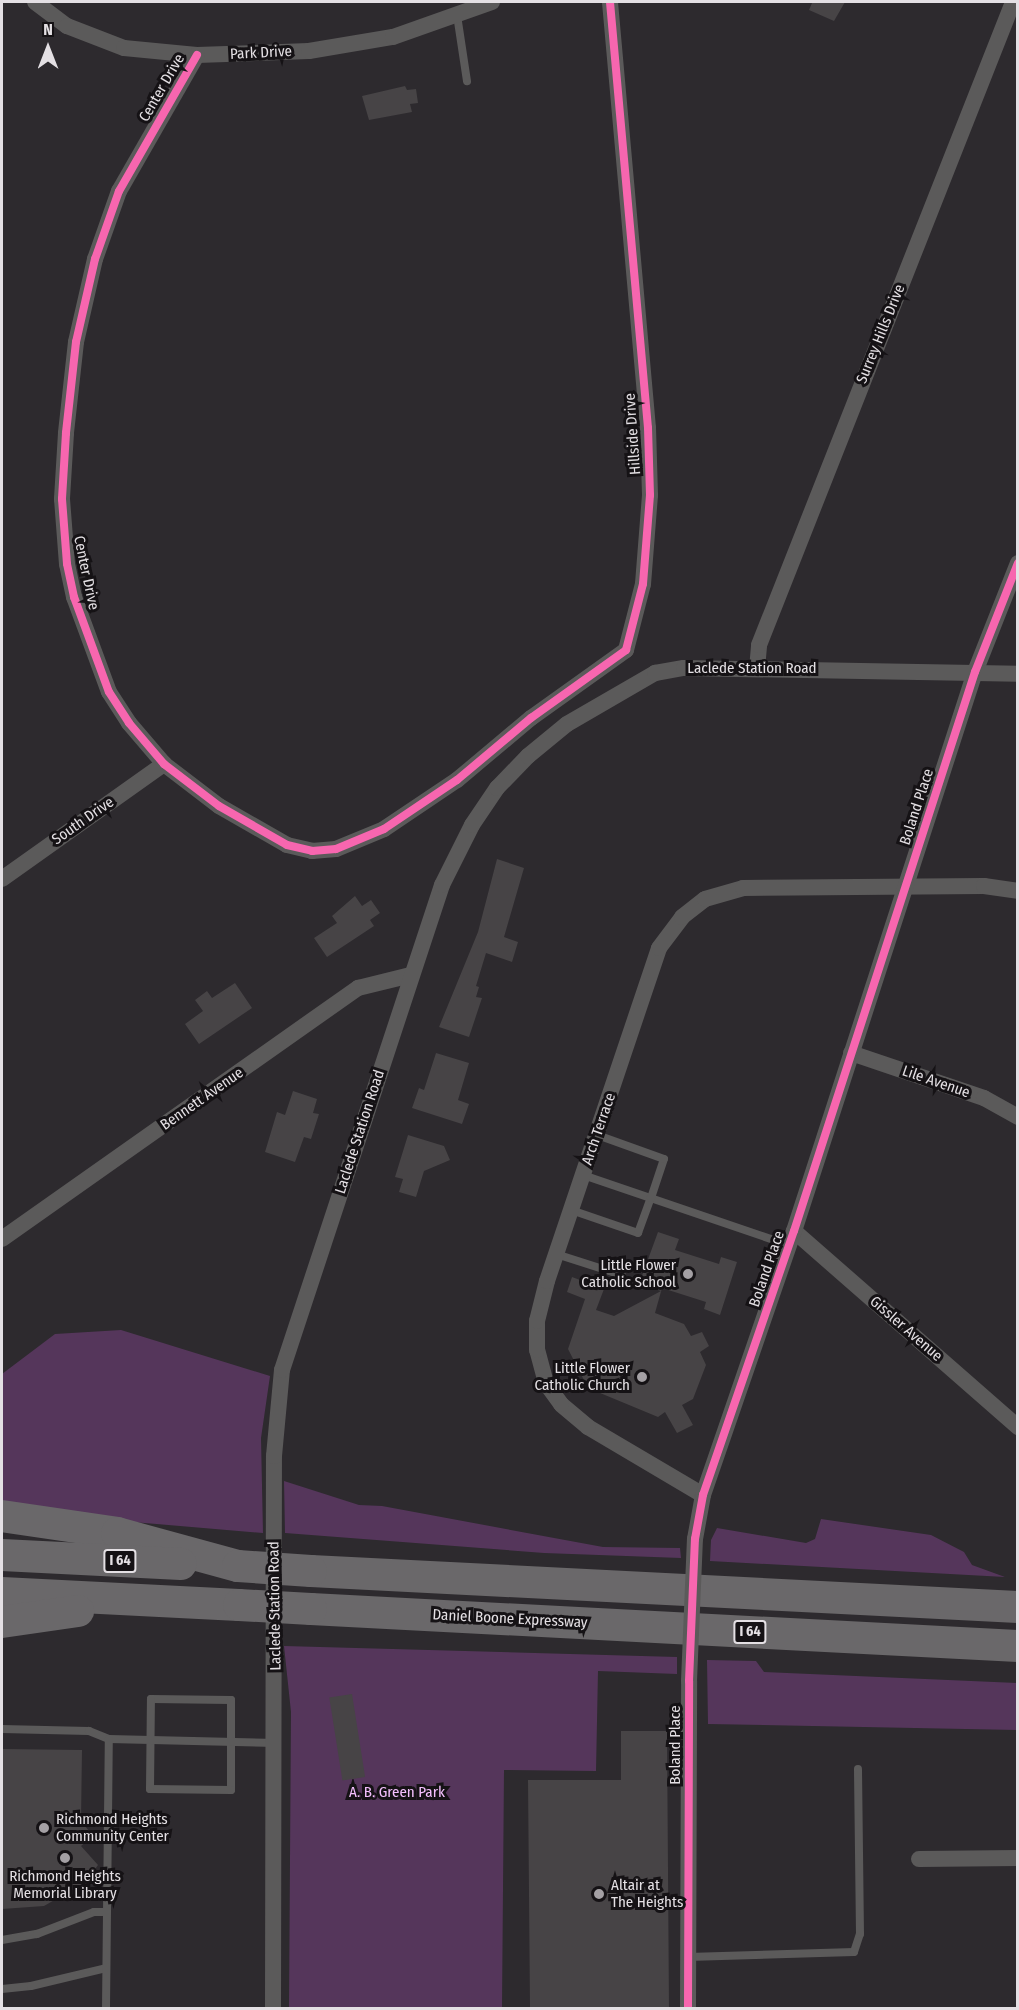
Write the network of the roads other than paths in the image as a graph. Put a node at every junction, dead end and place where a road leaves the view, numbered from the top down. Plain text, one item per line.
1 (35, 2) edge
2 (492, 2) edge
3 (610, 2) edge
4 (1013, 2) edge
5 (457, 15) junction
6 (197, 55) junction
7 (467, 81) dead end
8 (1017, 563) edge
9 (758, 669) junction
10 (975, 672) junction
11 (1017, 674) edge
12 (164, 764) junction
13 (457, 780) joint
14 (2, 879) edge
15 (905, 889) junction
16 (1017, 891) edge
17 (411, 975) junction
18 (851, 1053) junction
19 (1017, 1117) edge
20 (597, 1135) junction
21 (583, 1175) junction
22 (651, 1198) junction
23 (571, 1210) junction
24 (792, 1238) junction
25 (2, 1239) edge
26 (556, 1254) junction
27 (622, 1275) dead end
28 (1017, 1427) edge
29 (703, 1495) junction
30 (2, 1516) edge
31 (2, 1555) edge
32 (238, 1566) junction
33 (2, 1593) edge
34 (144, 1600) junction
35 (1017, 1607) edge
36 (2, 1622) edge
37 (1017, 1646) edge
38 (2, 1729) edge
39 (109, 1739) junction
40 (150, 1740) junction
41 (230, 1742) junction
42 (276, 1743) junction
43 (858, 1769) dead end
44 (1017, 1858) edge
45 (920, 1859) dead end
46 (106, 1912) junction
47 (2, 1940) edge
48 (688, 1957) junction
49 (106, 1968) junction
50 (2, 1989) edge
51 (106, 2008) edge
52 (273, 2008) edge
53 (688, 2008) edge

1 - 6 street, Park Drive
2 - 5 street, Park Drive
3 - 13 street, Hillside Drive
4 - 9 street, Surrey Hills Drive
5 - 6 street, Park Drive
5 - 7 lane
6 - 12 street, Center Drive
8 - 10 street, Boland Place
9 - 10 street, Laclede Station Road
9 - 17 street, Laclede Station Road
10 - 11 street, Laclede Station Road
10 - 15 street, Boland Place
12 - 13 street, Center Drive
12 - 14 street, South Drive
15 - 16 street, Arch Terrace
15 - 18 street, Boland Place
15 - 20 street, Arch Terrace
17 - 25 street, Bennett Avenue
17 - 42 street, Laclede Station Road
18 - 19 street, Lile Avenue
18 - 24 street, Boland Place
20 - 21 street, Arch Terrace
20 - 22 lane
21 - 22 lane
21 - 23 street, Arch Terrace
22 - 23 lane
22 - 24 lane
23 - 26 street, Arch Terrace
24 - 28 street, Gissler Avenue
24 - 29 street, Boland Place
26 - 27 lane
26 - 29 street, Arch Terrace
29 - 48 street, Boland Place, bridge
30 - 32 highway
31 - 32 highway, I 64
32 - 35 highway, I 64, bridge
33 - 34 highway, Daniel Boone Expressway / I 64
34 - 36 highway
34 - 37 highway, Daniel Boone Expressway / I 64, bridge
38 - 39 lane
39 - 40 lane
39 - 46 lane
40 - 41 lane
40 - 41 lane
40 - 41 lane
41 - 42 lane
42 - 52 street, Laclede Station Road
43 - 48 lane
44 - 45 street
46 - 47 lane
46 - 49 lane
48 - 53 street, Boland Place
49 - 50 lane
49 - 51 lane

